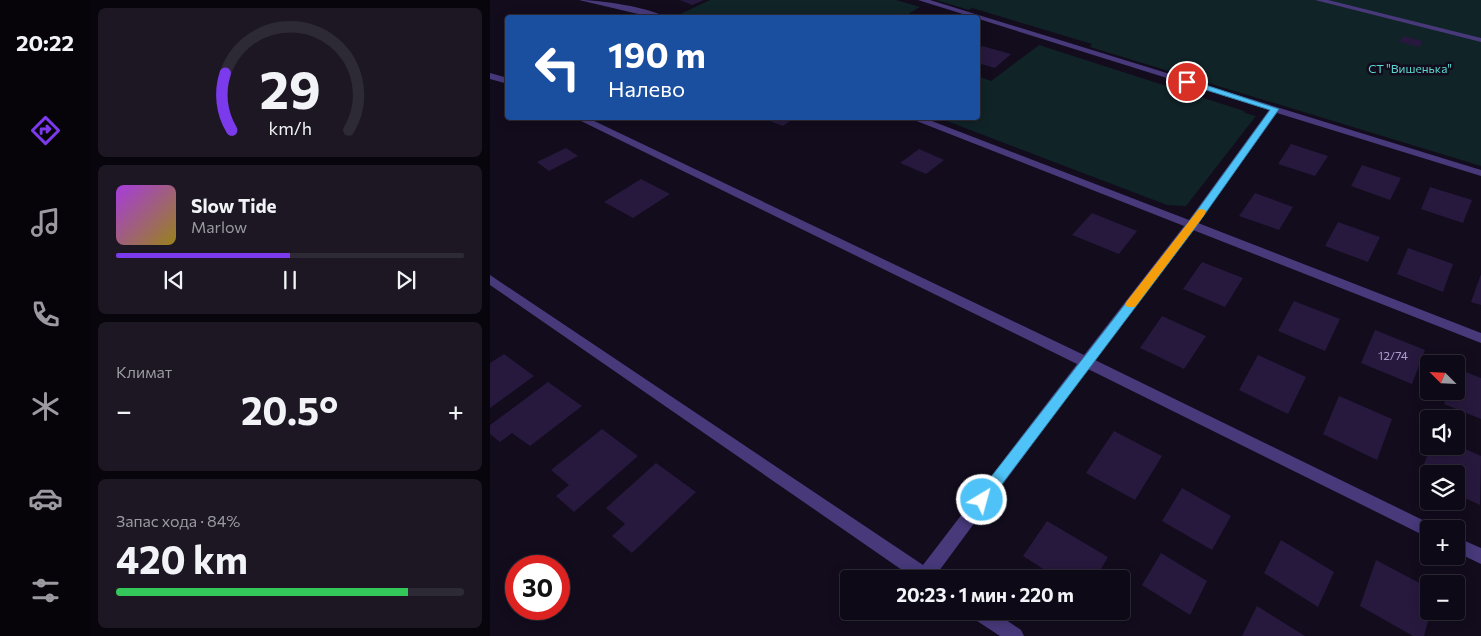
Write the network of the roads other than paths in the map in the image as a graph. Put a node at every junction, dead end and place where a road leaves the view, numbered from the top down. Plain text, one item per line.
1 (583, 0) edge
2 (922, 0) edge
3 (1319, 0) edge
4 (656, 15) edge
5 (971, 15) edge
6 (980, 18) edge
7 (1481, 40) edge
8 (490, 76) edge
9 (505, 80) edge
10 (1275, 109) junction
11 (586, 120) edge
12 (922, 120) edge
13 (1481, 173) edge
14 (1191, 226) junction
15 (490, 279) edge
16 (1481, 338) edge
17 (1086, 362) junction
18 (1420, 527) edge
19 (1465, 548) edge
20 (1481, 556) edge
21 (917, 570) edge
22 (932, 570) edge
23 (990, 620) edge
24 (1014, 636) edge

1 - 4 street
2 - 5 street
3 - 7 street
6 - 10 street
8 - 9 street
10 - 13 street
10 - 14 street
11 - 17 street
12 - 14 street
14 - 16 street
14 - 17 street
15 - 21 street
17 - 18 street
17 - 22 street
19 - 20 street
23 - 24 street

